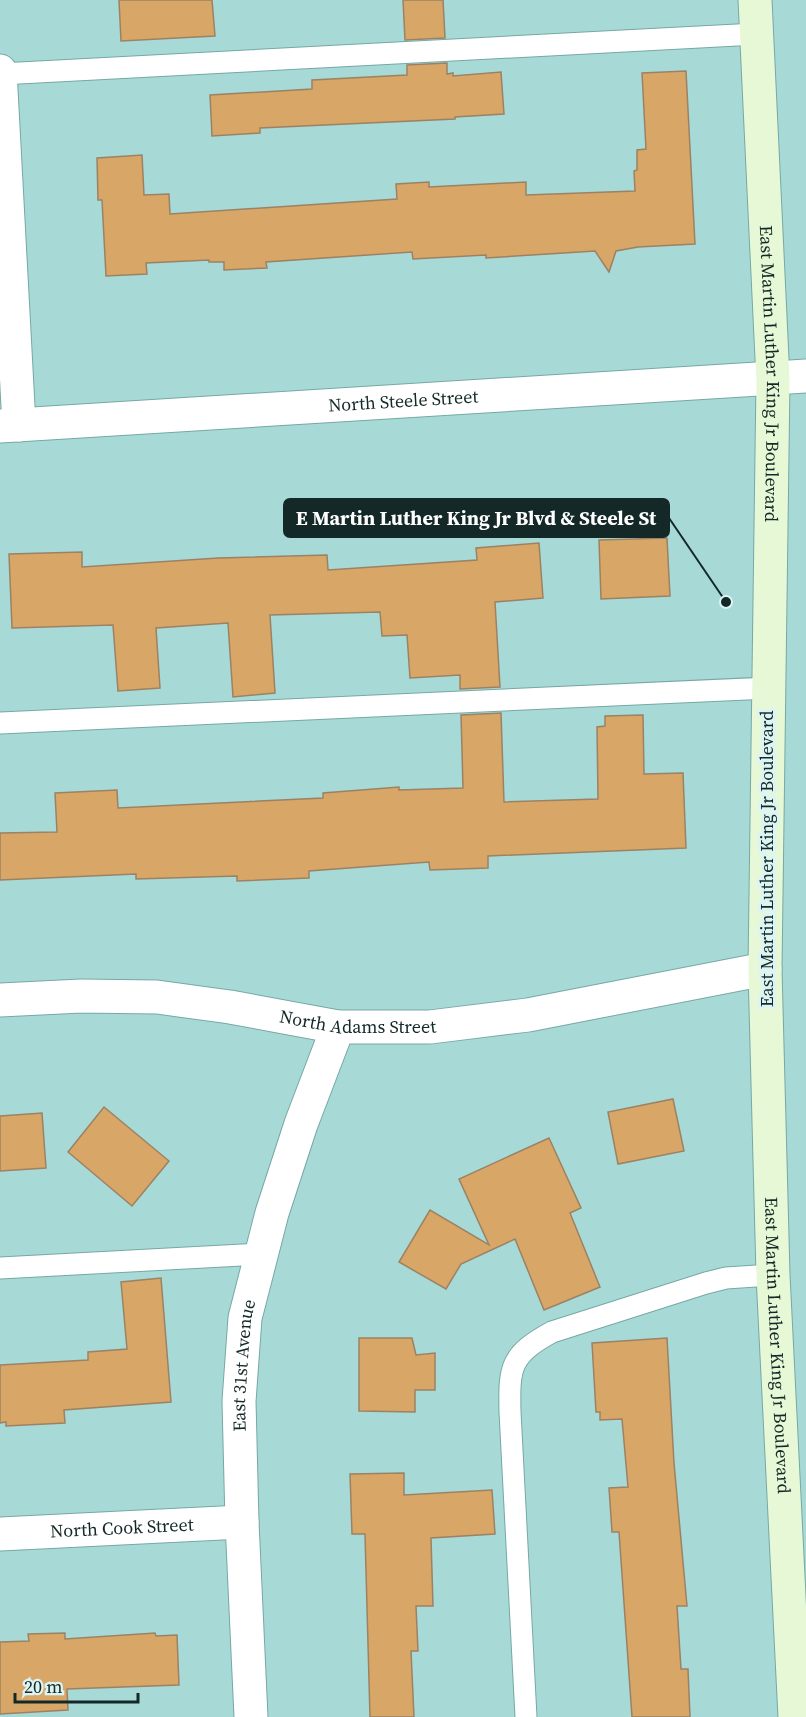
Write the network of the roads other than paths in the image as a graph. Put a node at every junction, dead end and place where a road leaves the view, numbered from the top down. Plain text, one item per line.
1 (755, 0) edge
2 (756, 34) junction
3 (0, 73) edge
4 (806, 376) edge
5 (772, 380) junction
6 (9, 426) edge
7 (767, 688) junction
8 (0, 723) edge
9 (765, 969) junction
10 (0, 1000) edge
11 (338, 1027) junction
12 (261, 1254) junction
13 (0, 1268) edge
14 (773, 1275) junction
15 (242, 1522) junction
16 (0, 1534) edge
17 (251, 1717) edge
18 (526, 1717) edge
19 (795, 1717) edge

1 - 2 main road, East Martin Luther King Jr Boulevard
2 - 3 lane
2 - 5 main road, East Martin Luther King Jr Boulevard
3 - 6 street
4 - 5 street, North Steele Street
5 - 6 street, North Steele Street
5 - 7 main road, East Martin Luther King Jr Boulevard
7 - 8 lane
7 - 9 main road, East Martin Luther King Jr Boulevard
9 - 11 street, North Adams Street
9 - 14 main road, East Martin Luther King Jr Boulevard
10 - 11 street, North Adams Street
11 - 12 street, East 31st Avenue
12 - 13 lane
12 - 15 street, East 31st Avenue
14 - 18 lane
14 - 19 main road, East Martin Luther King Jr Boulevard
15 - 16 street, North Cook Street
15 - 17 street, East 31st Avenue

